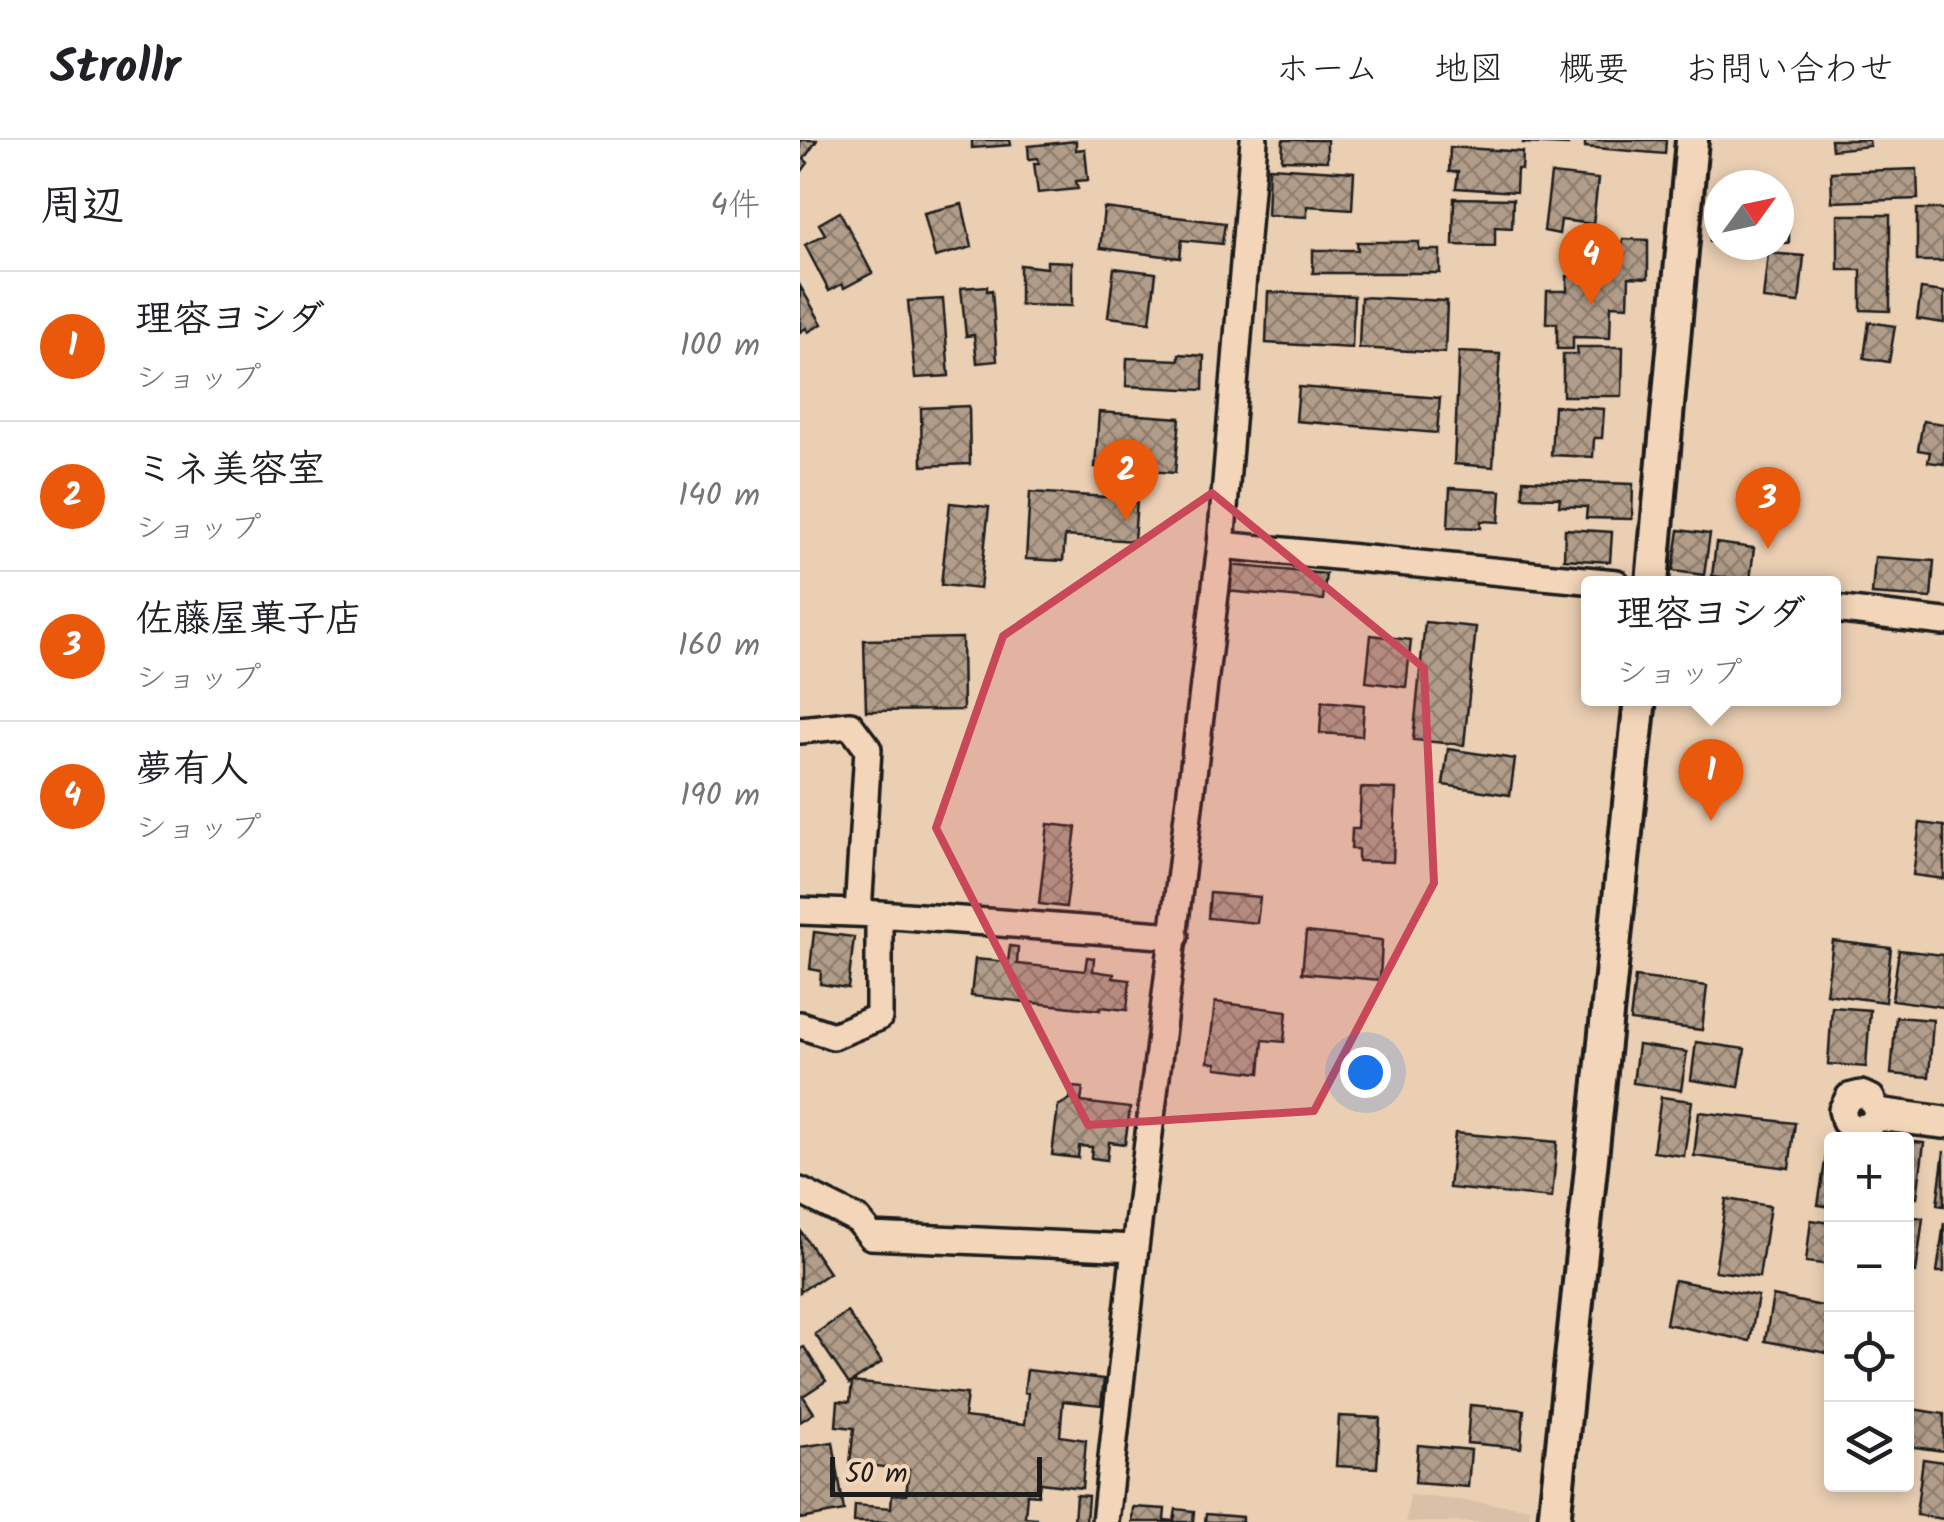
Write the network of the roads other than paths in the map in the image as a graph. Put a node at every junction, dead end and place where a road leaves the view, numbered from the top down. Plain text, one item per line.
1 (1254, 140) edge
2 (1692, 140) edge
3 (1221, 545) junction
4 (1653, 576) edge
5 (1581, 581) edge
6 (1841, 610) edge
7 (1944, 622) edge
8 (1639, 706) edge
9 (800, 730) edge
10 (800, 912) edge
11 (868, 914) junction
12 (1175, 936) junction
13 (800, 1025) edge
14 (800, 1191) edge
15 (1135, 1248) junction
16 (1106, 1522) edge
17 (1554, 1522) edge

1 - 3 street
2 - 4 street
3 - 5 street
3 - 12 street
6 - 7 street
8 - 17 street
9 - 11 street
10 - 11 street
11 - 12 street
11 - 13 street
12 - 15 street
14 - 15 street
15 - 16 street

